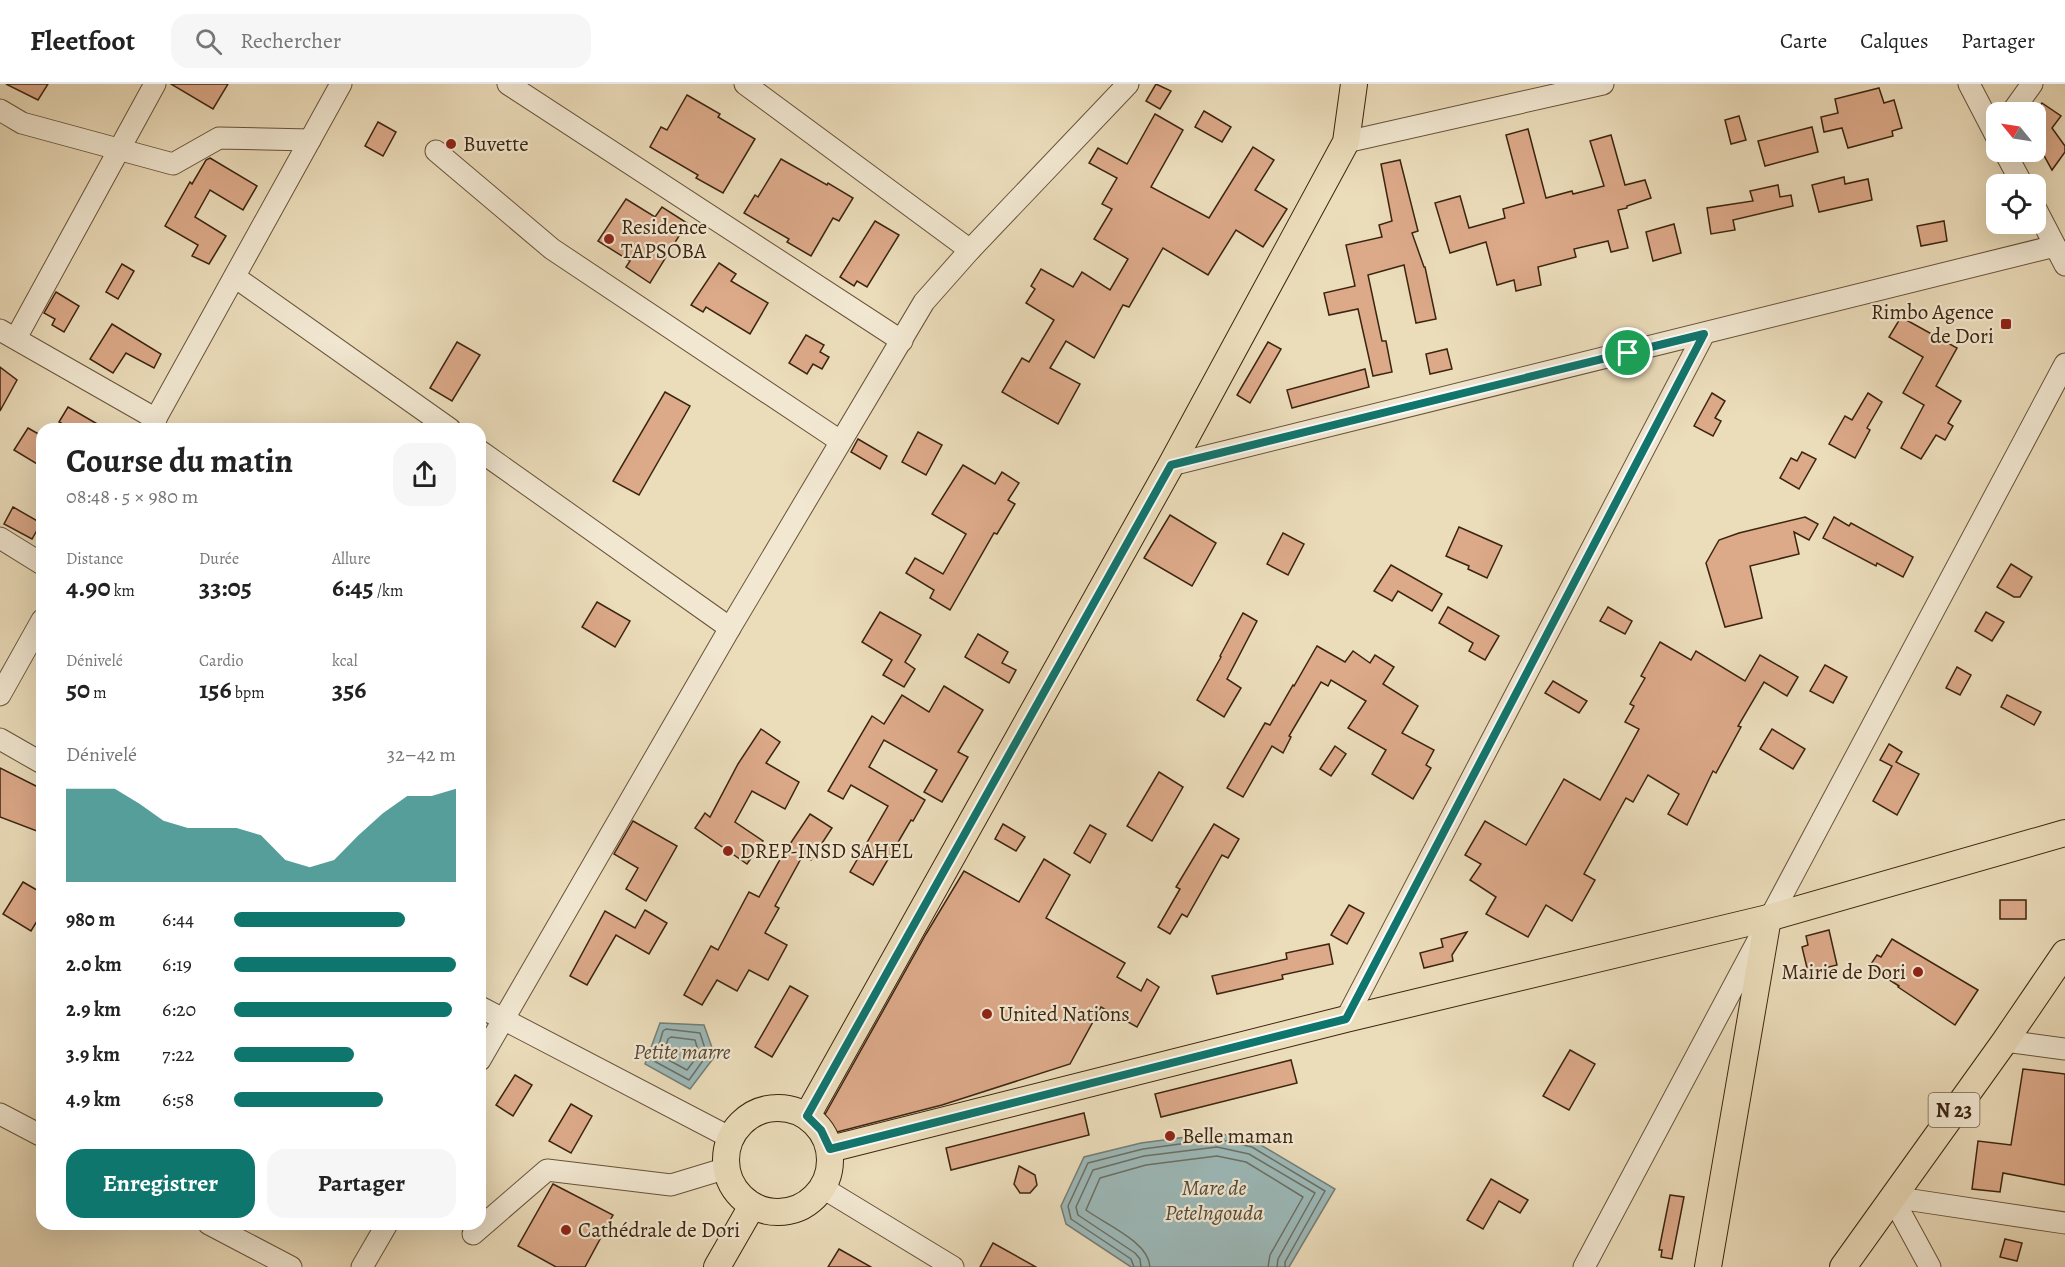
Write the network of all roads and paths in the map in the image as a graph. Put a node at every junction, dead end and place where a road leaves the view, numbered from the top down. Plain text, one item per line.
1 (154, 84) edge
2 (341, 84) edge
3 (508, 84) edge
4 (745, 84) edge
5 (1128, 84) edge
6 (1354, 84) edge
7 (1603, 84) edge
8 (1969, 84) edge
9 (2032, 84) edge
10 (1560, 89) edge
11 (2019, 102) edge
12 (0, 110) edge
13 (1986, 116) edge
14 (310, 140) junction
15 (1346, 142) junction
16 (117, 150) junction
17 (436, 151) dead end
18 (2046, 228) edge
19 (2055, 246) junction
20 (970, 250) junction
21 (2065, 265) edge
22 (235, 277) junction
23 (8, 334) edge
24 (1704, 334) junction
25 (902, 340) junction
26 (2065, 364) edge
27 (151, 423) edge
28 (154, 423) edge
29 (442, 423) edge
30 (840, 441) junction
31 (486, 455) edge
32 (1171, 465) junction
33 (0, 538) edge
34 (36, 560) edge
35 (730, 628) junction
36 (36, 631) edge
37 (0, 695) edge
38 (0, 740) edge
39 (36, 760) edge
40 (2065, 833) edge
41 (1768, 918) junction
42 (2065, 953) edge
43 (486, 1010) edge
44 (1346, 1019) junction
45 (503, 1020) junction
46 (2005, 1041) junction
47 (2065, 1049) edge
48 (486, 1050) edge
49 (0, 1114) edge
50 (807, 1116) junction
51 (36, 1133) edge
52 (731, 1138) junction
53 (830, 1149) junction
54 (727, 1168) junction
55 (823, 1188) junction
56 (1892, 1197) junction
57 (752, 1206) junction
58 (486, 1223) edge
59 (2065, 1223) edge
60 (220, 1230) edge
61 (384, 1230) edge
62 (478, 1230) edge
63 (473, 1234) dead end
64 (291, 1267) edge
65 (362, 1267) edge
66 (717, 1267) edge
67 (953, 1267) edge
68 (1584, 1267) edge
69 (1708, 1267) edge
70 (1843, 1267) edge
71 (1930, 1267) edge

1 - 16 street
2 - 14 street
3 - 25 street
4 - 20 street
5 - 20 street
6 - 15 main road
7 - 10 street
8 - 13 street
9 - 11 street
10 - 15 street
12 - 16 street
14 - 16 street
14 - 22 street
15 - 32 main road
16 - 23 street
17 - 30 street
18 - 19 street
19 - 21 street
19 - 24 street
20 - 25 street
22 - 28 street
22 - 29 street
23 - 27 street
24 - 32 street
24 - 44 street
25 - 30 street
26 - 41 street
30 - 35 street
31 - 35 street
32 - 50 main road
33 - 34 street
35 - 45 street
36 - 37 street
38 - 39 street
40 - 41 main road
41 - 44 main road
41 - 68 street
41 - 69 main road
42 - 46 main road, N 23
43 - 45 street
44 - 53 main road
45 - 48 street
45 - 52 street
46 - 47 street
46 - 56 main road, N 23
49 - 51 street
50 - 52 main road
50 - 53 main road
52 - 54 main road
53 - 55 main road
54 - 57 main road
54 - 58 street
55 - 57 main road
55 - 67 street
56 - 59 street
56 - 70 main road, N 23
56 - 71 street
57 - 66 main road
60 - 64 street
61 - 65 street
62 - 63 street

